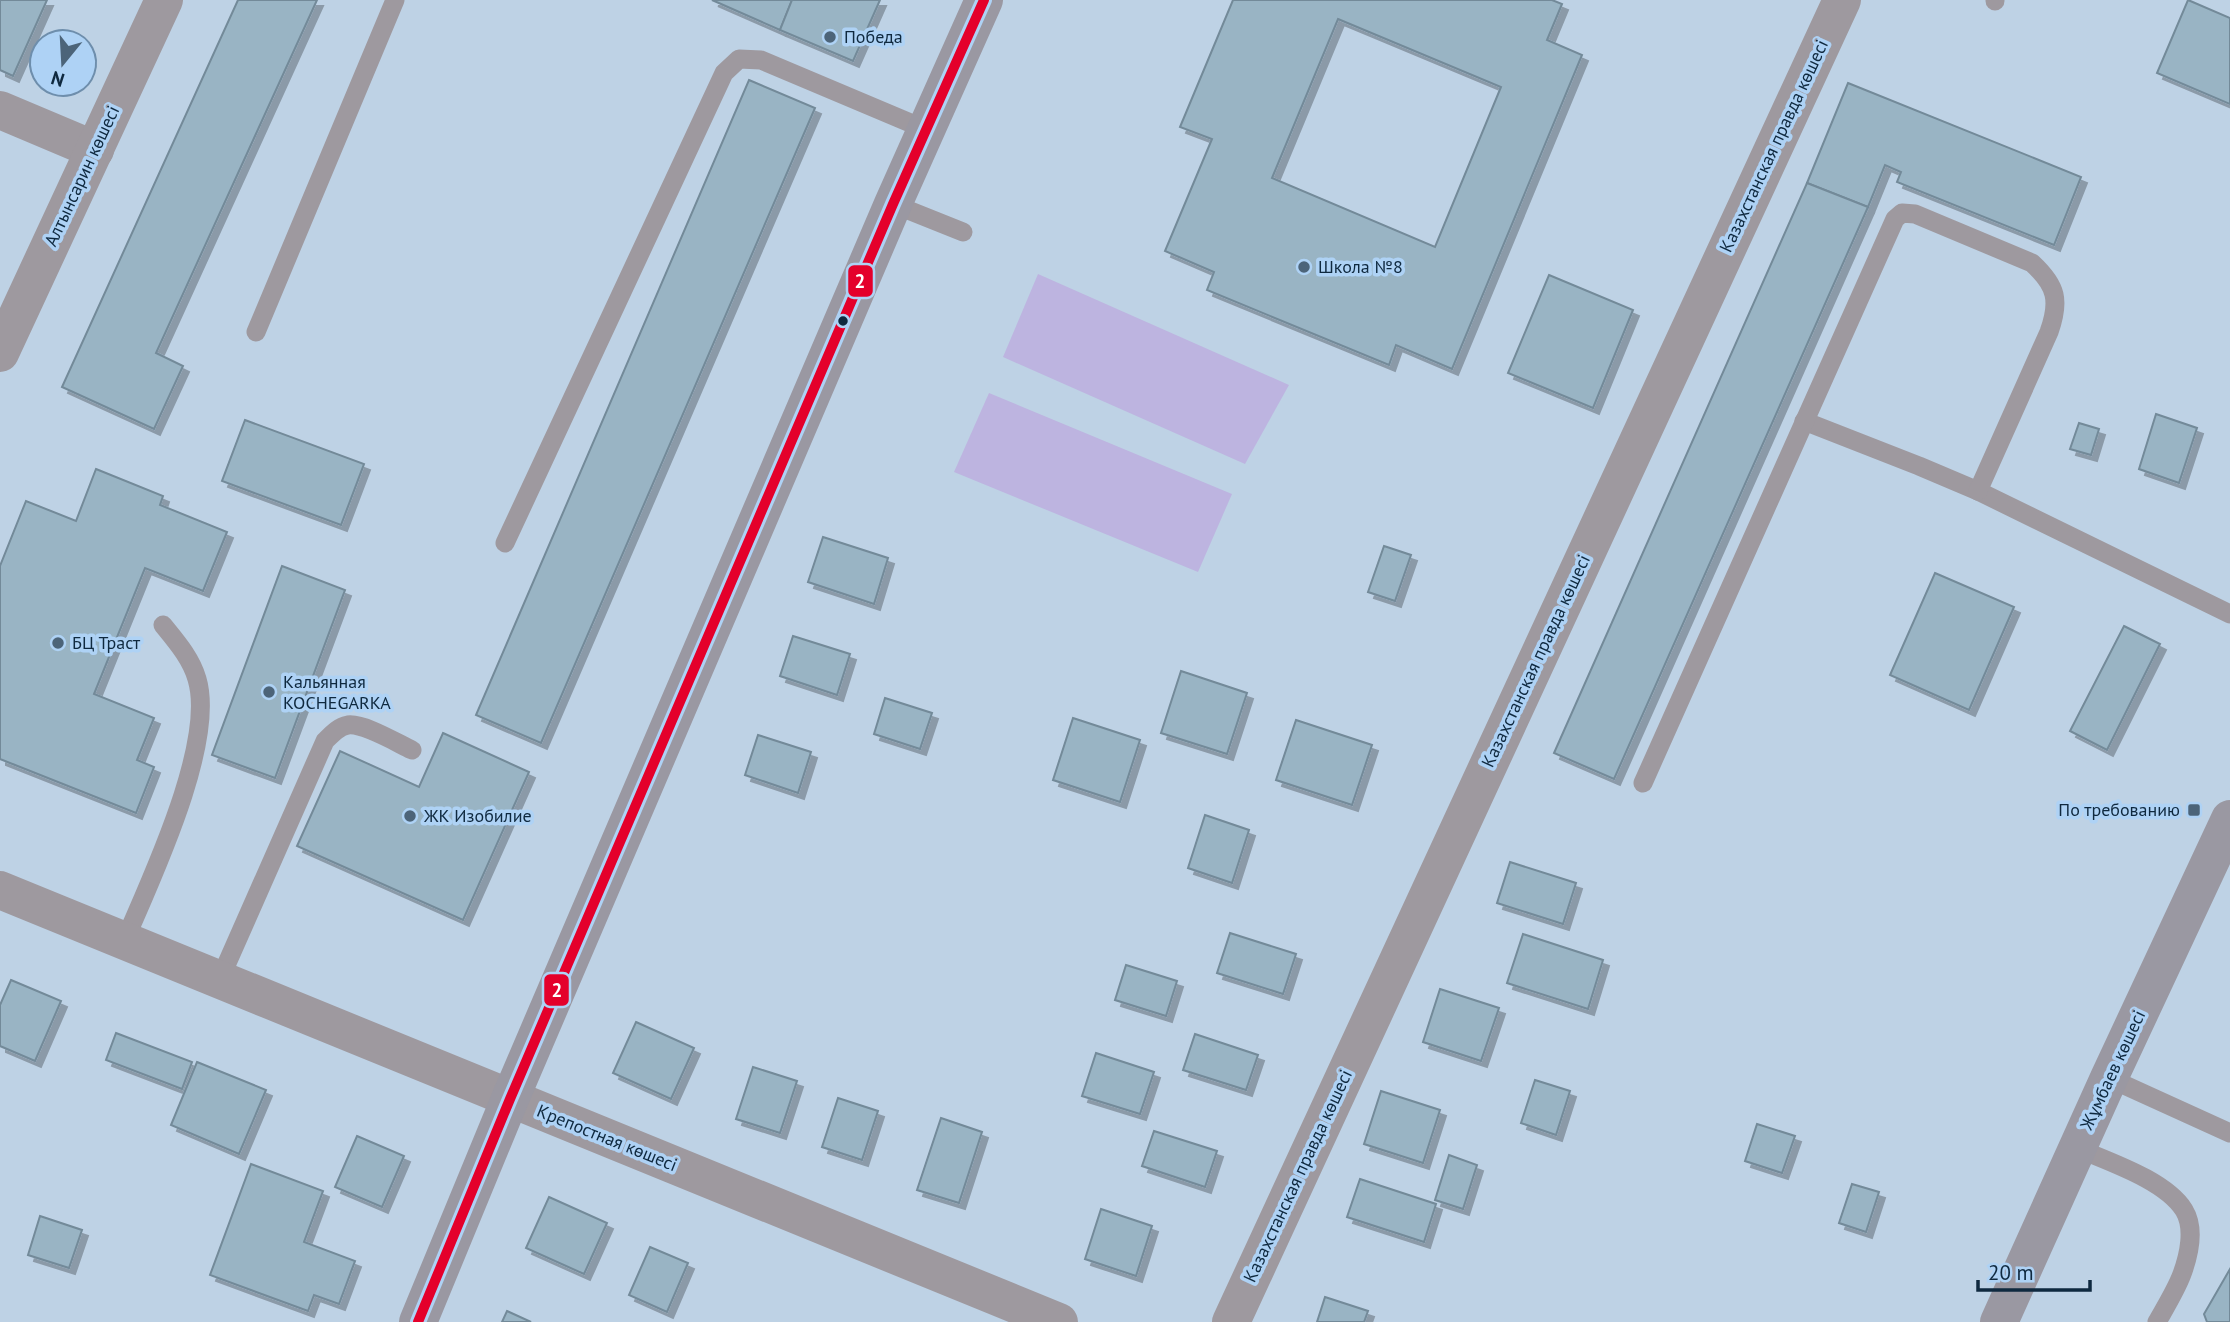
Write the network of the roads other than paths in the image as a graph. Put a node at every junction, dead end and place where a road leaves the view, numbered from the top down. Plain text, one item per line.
1 (164, 0) edge
2 (395, 0) edge
3 (984, 0) edge
4 (1842, 0) edge
5 (0, 110) edge
6 (927, 130) junction
7 (95, 150) junction
8 (893, 204) junction
9 (963, 232) dead end
10 (256, 332) dead end
11 (0, 353) edge
12 (1804, 421) junction
13 (1979, 491) junction
14 (505, 543) dead end
15 (2230, 614) edge
16 (163, 625) dead end
17 (412, 750) dead end
18 (1643, 783) dead end
19 (2230, 819) edge
20 (0, 890) edge
21 (125, 940) junction
22 (220, 979) junction
23 (2109, 1077) junction
24 (510, 1099) junction
25 (2230, 1133) edge
26 (2077, 1148) junction
27 (418, 1322) edge
28 (1059, 1322) edge
29 (1231, 1322) edge
30 (1999, 1322) edge
31 (2157, 1322) edge

1 - 7 street, Алтынсарин көшесі
2 - 10 lane
3 - 6 main road
4 - 29 street, Казахстанская правда көшесі
5 - 7 street
6 - 8 main road
6 - 14 lane
7 - 11 street, Алтынсарин көшесі
8 - 9 lane
8 - 24 main road
12 - 13 lane
12 - 13 lane
12 - 18 lane
13 - 15 lane
16 - 21 lane
17 - 22 lane
19 - 23 main road, Жұмбаев көшесі
20 - 21 street, Крепостная көшесі
21 - 22 street, Крепостная көшесі
22 - 24 street, Крепостная көшесі
23 - 25 lane
23 - 26 main road, Жұмбаев көшесі
24 - 27 main road
24 - 28 street, Крепостная көшесі
26 - 30 main road, Жұмбаев көшесі
26 - 31 lane

